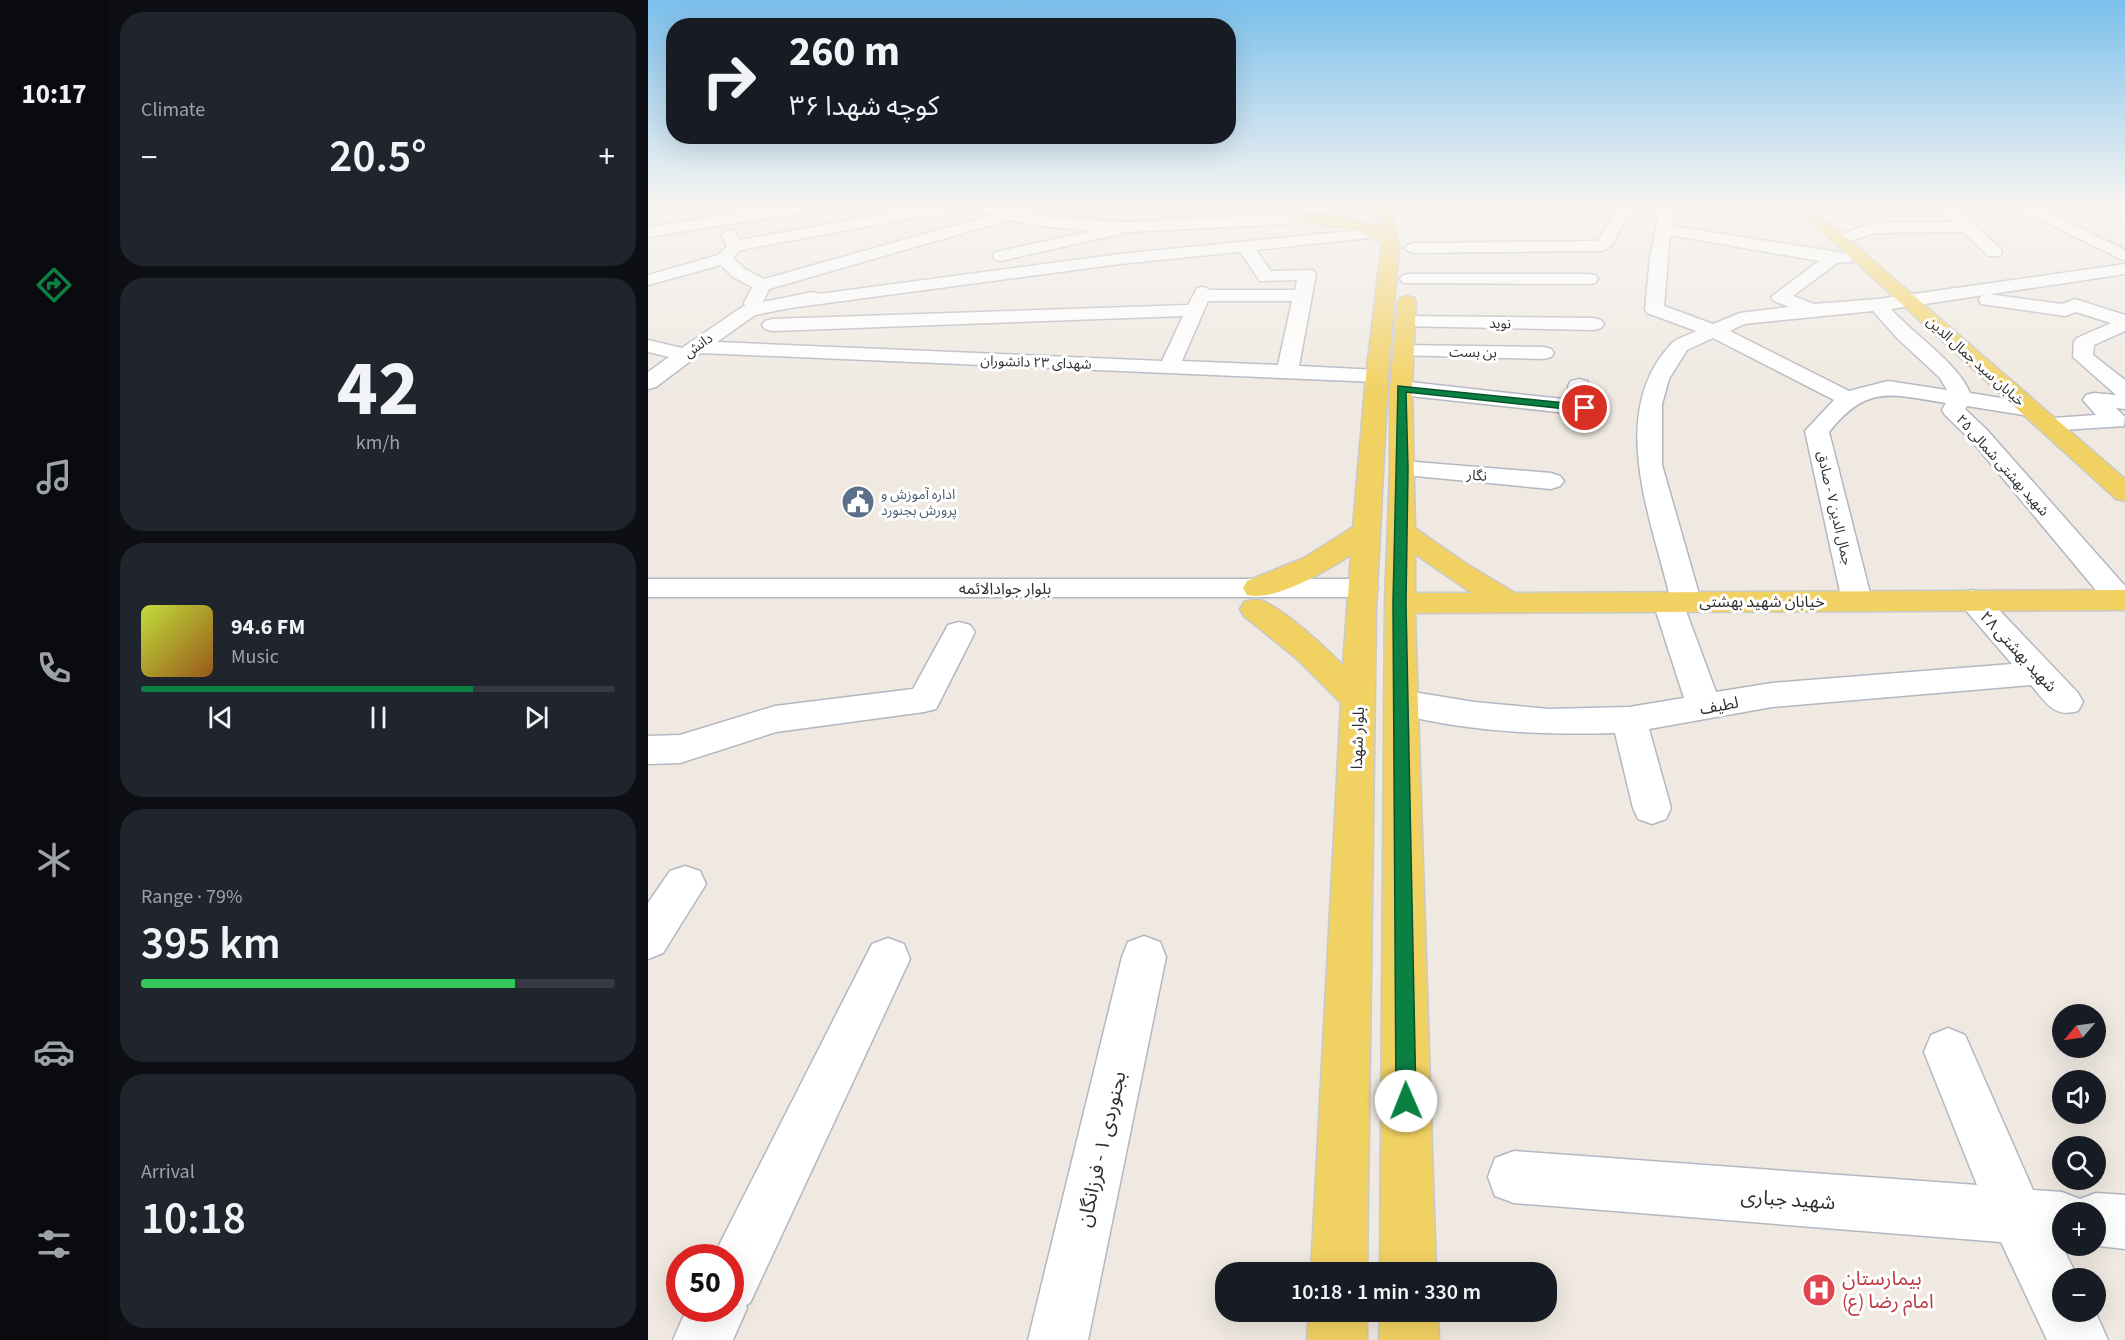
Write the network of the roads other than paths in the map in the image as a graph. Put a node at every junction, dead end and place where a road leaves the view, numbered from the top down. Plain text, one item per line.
1 (686, 268) edge
2 (737, 268) edge
3 (824, 268) edge
4 (974, 268) edge
5 (1120, 268) edge
6 (1259, 268) edge
7 (1395, 268) edge
8 (1399, 268) edge
9 (1543, 268) edge
10 (1657, 268) edge
11 (1814, 268) edge
12 (1870, 268) edge
13 (2125, 269) edge
14 (1589, 279) dead end
15 (648, 280) edge
16 (762, 285) junction
17 (1303, 295) junction
18 (1944, 295) junction
19 (1201, 296) junction
20 (1907, 300) junction
21 (1878, 305) junction
22 (1810, 309) junction
23 (749, 310) junction
24 (1119, 312) junction
25 (1086, 314) junction
26 (953, 318) junction
27 (2125, 323) edge
28 (1594, 324) dead end
29 (725, 326) junction
30 (1714, 331) junction
31 (2103, 332) junction
32 (1404, 337) junction
33 (2125, 339) edge
34 (648, 346) edge
35 (689, 351) junction
36 (1544, 353) dead end
37 (913, 356) junction
38 (1055, 362) junction
39 (1169, 367) junction
40 (1287, 372) junction
41 (2116, 377) edge
42 (648, 382) edge
43 (1389, 382) junction
44 (1580, 386) dead end
45 (2125, 392) edge
46 (1848, 398) junction
47 (1961, 399) junction
48 (2125, 402) edge
49 (2039, 416) junction
50 (1403, 469) junction
51 (1551, 481) dead end
52 (2125, 493) edge
53 (1366, 530) junction
54 (1402, 531) junction
55 (648, 588) edge
56 (1256, 599) junction
57 (1362, 599) junction
58 (1972, 600) junction
59 (2123, 600) edge
60 (1677, 601) junction
61 (1857, 601) junction
62 (1509, 602) junction
63 (1400, 603) junction
64 (648, 606) edge
65 (959, 632) dead end
66 (2039, 673) junction
67 (1358, 699) junction
68 (1401, 702) junction
69 (2066, 702) dead end
70 (1705, 708) junction
71 (1629, 720) junction
72 (648, 750) edge
73 (1652, 808) dead end
74 (685, 884) dead end
75 (648, 939) edge
76 (1144, 957) dead end
77 (888, 959) dead end
78 (1948, 1052) dead end
79 (1515, 1177) dead end
80 (2040, 1217) edge
81 (2106, 1221) edge
82 (2125, 1222) edge
83 (744, 1254) edge
84 (1340, 1262) edge
85 (1408, 1262) edge
86 (2053, 1268) edge
87 (711, 1322) edge
88 (1338, 1322) edge
89 (1409, 1322) edge
90 (2069, 1322) edge
91 (703, 1340) edge
92 (1058, 1340) edge
93 (1337, 1340) edge
94 (1409, 1340) edge
95 (2078, 1340) edge

1 - 15 street
2 - 16 street
3 - 16 street
4 - 23 street
5 - 24 street
6 - 17 street
7 - 43 main road, بلوار شهدا
8 - 32 main road, بلوار شهدا
9 - 14 street
10 - 30 street
11 - 22 street
12 - 20 main road, خیابان سید جمال الدین
13 - 18 street
16 - 23 street
17 - 19 street
17 - 40 street
18 - 20 street
18 - 27 street
19 - 24 street
19 - 39 street
20 - 21 street
20 - 49 main road, خیابان سید جمال الدین
21 - 22 street
21 - 47 street, ۲۵ شهید بهشتی شمالی
22 - 30 street
23 - 29 street, دانش
24 - 25 street
25 - 26 street
25 - 38 street
26 - 29 street
26 - 37 street
27 - 31 street
28 - 32 street, نوید
29 - 35 street, دانش
30 - 46 street
30 - 60 street
31 - 33 street
31 - 41 street
32 - 36 street, بن بست
32 - 43 main road, بلوار شهدا
34 - 35 street, شهدای ۲۳ دانشوران
35 - 37 street, شهدای ۲۳ دانشوران
35 - 42 street, دانش
37 - 38 street, شهدای ۲۳ دانشوران
38 - 39 street, شهدای ۲۳ دانشوران
39 - 40 street, شهدای ۲۳ دانشوران
40 - 43 street, شهدای ۲۳ دانشوران
41 - 45 street
43 - 44 street, شهدای ۲۳ دانشوران
43 - 50 main road, بلوار شهدا
43 - 53 main road, بلوار شهدا
46 - 47 street, جمال الدین ۷ - صادق
46 - 61 street, جمال الدین ۷ - صادق
47 - 49 street, جمال الدین ۷ - صادق
47 - 59 street, ۲۵ شهید بهشتی شمالی
48 - 49 street, جمال الدین ۷ - صادق
49 - 52 main road, خیابان سید جمال الدین
50 - 51 street, نگار
50 - 54 main road, بلوار شهدا
53 - 56 main road
53 - 57 main road, بلوار شهدا
54 - 62 main road
54 - 63 main road, بلوار شهدا
55 - 56 street, بلوار جوادالائمه
56 - 57 street, بلوار جوادالائمه
56 - 64 street, بلوار جوادالائمه
56 - 67 main road
57 - 63 main road, خیابان شهید بهشتی
57 - 67 main road, بلوار شهدا
58 - 59 main road, خیابان شهید بهشتی
58 - 61 main road, خیابان شهید بهشتی
58 - 66 street, شهید بهشتی ۲۸
60 - 61 main road, خیابان شهید بهشتی
60 - 62 main road, خیابان شهید بهشتی
60 - 70 street
62 - 63 main road, خیابان شهید بهشتی
63 - 68 main road, بلوار شهدا
65 - 72 street
66 - 69 street, شهید بهشتی ۲۸
66 - 70 street, لطیف
67 - 84 main road, بلوار شهدا
68 - 71 street, لطیف
68 - 85 main road, بلوار شهدا
70 - 71 street, لطیف
71 - 73 street
74 - 75 street
76 - 92 street, بجنوردی ۱ - فرزانگان
77 - 83 street
78 - 80 street
79 - 80 street, شهید جباری
80 - 86 street
81 - 82 street
87 - 91 street
88 - 93 main road
89 - 94 main road
90 - 95 street

